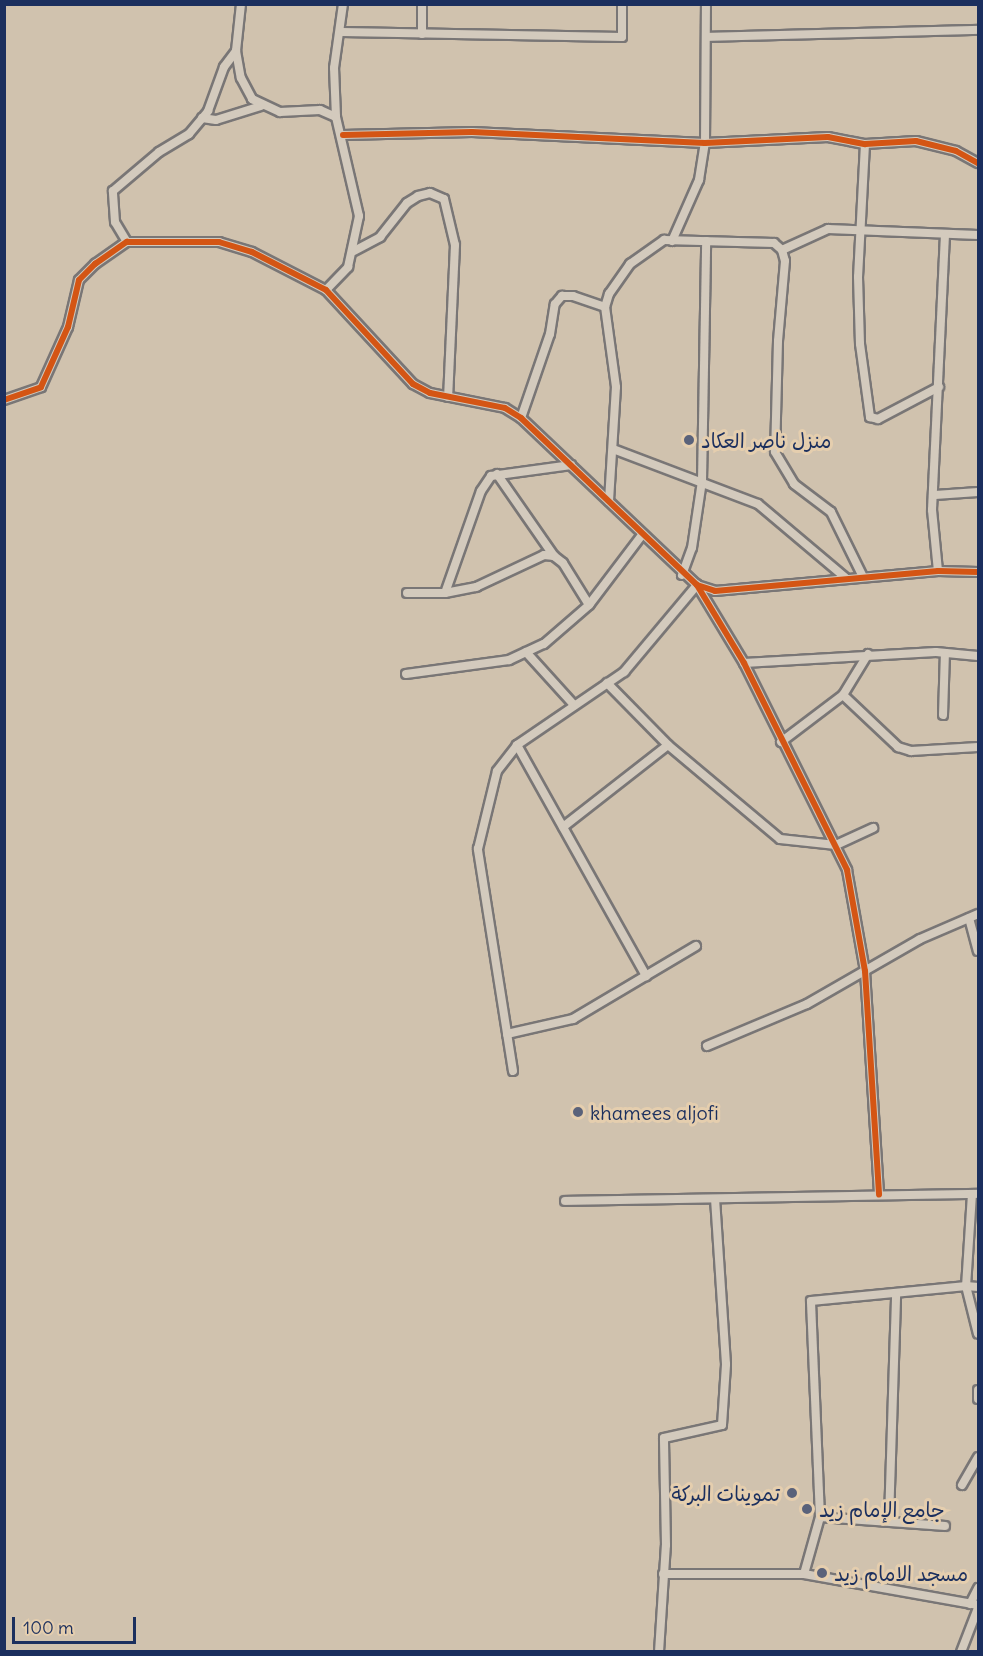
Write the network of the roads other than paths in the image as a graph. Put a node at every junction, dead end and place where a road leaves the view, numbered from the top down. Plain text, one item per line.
1 (241, 4) edge
2 (343, 4) edge
3 (422, 4) edge
4 (621, 4) edge
5 (706, 4) edge
6 (978, 30) edge
7 (342, 32) junction
8 (422, 34) junction
9 (707, 38) junction
10 (236, 51) junction
11 (261, 106) junction
12 (336, 117) junction
13 (202, 118) junction
14 (343, 135) junction
15 (705, 143) junction
16 (865, 144) junction
17 (978, 164) edge
18 (858, 230) junction
19 (945, 234) junction
20 (978, 234) edge
21 (672, 241) junction
22 (706, 241) junction
23 (127, 242) junction
24 (782, 250) junction
25 (354, 251) junction
26 (326, 290) junction
27 (604, 306) junction
28 (939, 387) junction
29 (448, 397) junction
30 (4, 400) edge
31 (521, 418) junction
32 (613, 449) junction
33 (570, 465) junction
34 (497, 474) junction
35 (702, 481) junction
36 (978, 492) edge
37 (934, 495) junction
38 (609, 501) junction
39 (642, 535) junction
40 (554, 556) junction
41 (938, 571) junction
42 (978, 572) edge
43 (682, 575) junction
44 (863, 577) junction
45 (847, 579) junction
46 (697, 585) junction
47 (407, 593) dead end
48 (446, 593) junction
49 (590, 605) junction
50 (526, 652) junction
51 (945, 652) junction
52 (868, 654) junction
53 (978, 656) edge
54 (744, 663) junction
55 (406, 674) dead end
56 (608, 684) junction
57 (843, 695) junction
58 (574, 705) junction
59 (943, 715) dead end
60 (781, 742) junction
61 (517, 744) junction
62 (668, 745) junction
63 (978, 747) edge
64 (563, 827) junction
65 (873, 828) dead end
66 (836, 845) junction
67 (978, 914) edge
68 (969, 918) junction
69 (696, 946) dead end
70 (978, 951) edge
71 (865, 971) junction
72 (646, 976) junction
73 (507, 1034) junction
74 (707, 1046) dead end
75 (513, 1071) dead end
76 (975, 1194) edge
77 (879, 1195) junction
78 (715, 1198) junction
79 (565, 1201) dead end
80 (966, 1286) junction
81 (978, 1287) edge
82 (896, 1293) junction
83 (978, 1334) edge
84 (978, 1390) edge
85 (978, 1399) edge
86 (978, 1457) edge
87 (962, 1485) dead end
88 (819, 1517) junction
89 (889, 1521) junction
90 (945, 1526) dead end
91 (804, 1574) junction
92 (663, 1575) junction
93 (978, 1588) edge
94 (976, 1606) edge
95 (659, 1652) edge
96 (961, 1652) edge

1 - 10 street
2 - 7 street
3 - 8 street
4 - 8 street
5 - 9 street
6 - 9 street
7 - 8 street
7 - 12 street
9 - 15 street
10 - 11 street
10 - 13 street
11 - 12 street
11 - 13 street
12 - 14 street
13 - 23 street
14 - 15 street
14 - 25 street
15 - 16 street
15 - 21 street
16 - 17 street
16 - 18 street
18 - 19 street
18 - 24 street
18 - 28 street
19 - 20 street
19 - 28 street
21 - 22 street
21 - 27 street
22 - 24 street
22 - 35 street
23 - 26 street
23 - 30 street
24 - 44 street
25 - 26 street
25 - 29 street
26 - 29 street
27 - 31 street
27 - 32 street
28 - 37 street
29 - 31 street
31 - 33 street
32 - 35 street
32 - 38 street
33 - 34 street
33 - 38 street
34 - 40 street
34 - 48 street
35 - 43 street
35 - 45 street
36 - 37 street
37 - 41 street
38 - 39 street
39 - 43 street
39 - 49 street
40 - 48 street
40 - 49 street
41 - 42 street
41 - 44 street
43 - 46 street
44 - 45 street
45 - 46 street
46 - 54 street
46 - 56 street
47 - 48 street
49 - 50 street
50 - 55 street
50 - 58 street
51 - 52 street
51 - 53 street
51 - 59 street
52 - 54 street
52 - 57 street
54 - 60 street
56 - 58 street
56 - 62 street
57 - 60 street
57 - 63 street
58 - 61 street
60 - 66 street
61 - 64 street
61 - 73 street
62 - 64 street
62 - 66 street
64 - 72 street
65 - 66 street
66 - 71 street
67 - 68 street
68 - 70 street
68 - 71 street
69 - 72 street
71 - 74 street
71 - 77 street
72 - 73 street
73 - 75 street
76 - 77 street
76 - 80 street
77 - 78 street
78 - 79 street
78 - 92 street
80 - 81 street
80 - 82 street
80 - 83 street
82 - 88 street
82 - 89 street
84 - 85 street
86 - 87 street
88 - 89 street
88 - 91 street
89 - 90 street
91 - 92 street
91 - 94 street
92 - 95 street
93 - 94 street
94 - 96 street

